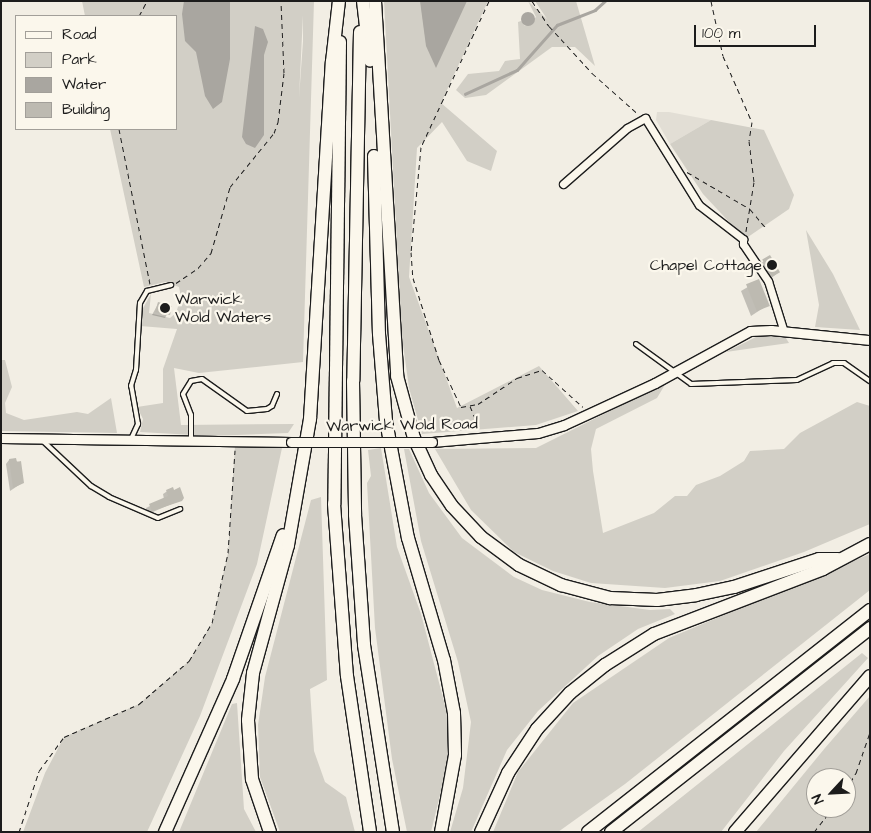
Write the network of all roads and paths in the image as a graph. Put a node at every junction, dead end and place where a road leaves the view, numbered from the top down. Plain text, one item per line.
1 (147, 1) edge
2 (281, 1) edge
3 (340, 1) edge
4 (362, 1) edge
5 (375, 1) edge
6 (489, 1) edge
7 (532, 1) edge
8 (711, 1) edge
9 (140, 15) edge
10 (642, 118) junction
11 (119, 130) edge
12 (685, 172) dead end
13 (563, 184) dead end
14 (750, 209) junction
15 (767, 229) dead end
16 (743, 238) junction
17 (171, 285) joint
18 (151, 290) junction
19 (784, 332) junction
20 (870, 340) edge
21 (636, 344) dead end
22 (674, 372) junction
23 (870, 381) edge
24 (277, 394) dead end
25 (470, 405) junction
26 (590, 415) junction
27 (39, 437) junction
28 (1, 438) edge
29 (483, 438) junction
30 (131, 439) junction
31 (191, 440) junction
32 (236, 442) junction
33 (294, 508) junction
34 (180, 509) dead end
35 (870, 544) edge
36 (838, 559) junction
37 (870, 610) edge
38 (870, 628) edge
39 (870, 676) edge
40 (870, 732) edge
41 (856, 773) edge
42 (825, 818) edge
43 (739, 830) edge
44 (19, 832) edge
45 (165, 832) edge
46 (270, 832) edge
47 (370, 832) edge
48 (393, 832) edge
49 (441, 832) edge
50 (481, 832) edge
51 (588, 832) edge
52 (611, 832) edge
53 (814, 832) edge

1 - 9 path
2 - 17 path
3 - 33 highway
3 - 47 highway
4 - 48 highway
4 - 49 highway
5 - 36 highway
6 - 25 path
7 - 10 path
8 - 14 path
10 - 13 street
10 - 16 street
11 - 18 path
12 - 14 path
14 - 15 path
14 - 16 path
16 - 19 street
17 - 18 lane
18 - 30 lane
19 - 20 street, Warwick Wold Road
19 - 22 street, Warwick Wold Road
21 - 22 lane
22 - 23 lane
22 - 26 street, Warwick Wold Road
24 - 31 lane
25 - 26 path
25 - 29 path
26 - 29 street, Warwick Wold Road
27 - 28 street, Warwick Wold Road
27 - 30 street, Warwick Wold Road
27 - 34 lane
29 - 32 street, Warwick Wold Road, bridge
30 - 31 street, Warwick Wold Road
31 - 32 street, Warwick Wold Road
32 - 44 path
33 - 45 highway
33 - 46 highway
35 - 36 highway
36 - 50 highway
37 - 51 highway
38 - 52 highway
39 - 43 highway
40 - 41 path
42 - 53 path

